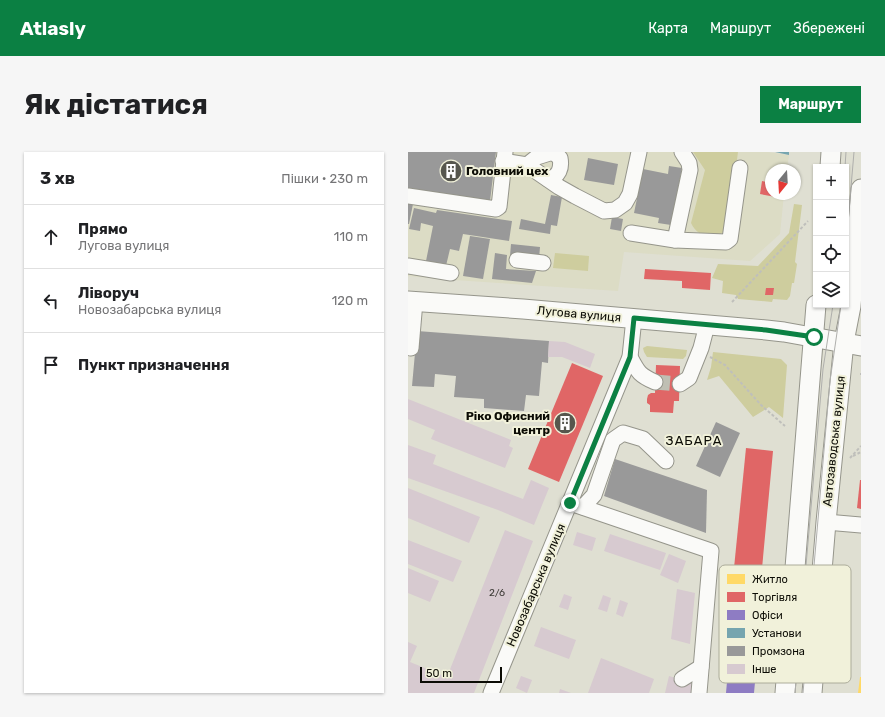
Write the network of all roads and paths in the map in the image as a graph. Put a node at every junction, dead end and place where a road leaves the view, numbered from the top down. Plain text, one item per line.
1 (553, 152) edge
2 (639, 152) edge
3 (682, 152) edge
4 (831, 152) edge
5 (504, 157) edge
6 (830, 164) edge
7 (527, 165) junction
8 (740, 168) dead end
9 (548, 180) junction
10 (861, 189) edge
11 (408, 196) edge
12 (808, 221) dead end
13 (631, 234) dead end
14 (675, 240) junction
15 (517, 260) dead end
16 (543, 263) dead end
17 (408, 266) edge
18 (451, 273) dead end
19 (412, 301) edge
20 (732, 302) dead end
21 (816, 308) edge
22 (634, 318) junction
23 (707, 325) junction
24 (814, 337) junction
25 (853, 344) edge
26 (411, 348) dead end
27 (710, 353) dead end
28 (630, 357) junction
29 (655, 382) tunnel mouth
30 (680, 384) dead end
31 (785, 426) dead end
32 (861, 446) edge
33 (861, 452) edge
34 (666, 461) dead end
35 (576, 505) junction
36 (826, 522) junction
37 (861, 525) edge
38 (795, 565) edge
39 (822, 565) edge
40 (701, 667) junction
41 (682, 679) dead end
42 (786, 683) edge
43 (813, 683) edge
44 (491, 693) edge
45 (699, 693) edge
46 (785, 693) edge
47 (812, 693) edge

1 - 7 street
1 - 9 street
2 - 9 street
3 - 14 street
4 - 6 main road
5 - 7 street
5 - 11 street
7 - 9 street
8 - 14 street
10 - 25 main road, Автозаводська вулиця
12 - 20 path
13 - 14 street
15 - 16 street
17 - 18 street
19 - 22 main road, Лугова вулиця
19 - 26 street
21 - 24 main road
22 - 23 main road, Лугова вулиця
22 - 28 street, Новозабарська вулиця
23 - 24 main road, Лугова вулиця
23 - 30 street
24 - 25 main road, Лугова вулиця
24 - 38 main road
25 - 36 main road, Автозаводська вулиця
27 - 31 path
28 - 29 street
28 - 35 street, Новозабарська вулиця
32 - 33 path
34 - 35 street
35 - 40 street
35 - 44 street, Новозабарська вулиця
36 - 37 street
36 - 39 main road, Автозаводська вулиця
40 - 41 street
40 - 45 street
42 - 46 main road
43 - 47 main road, Автозаводська вулиця

